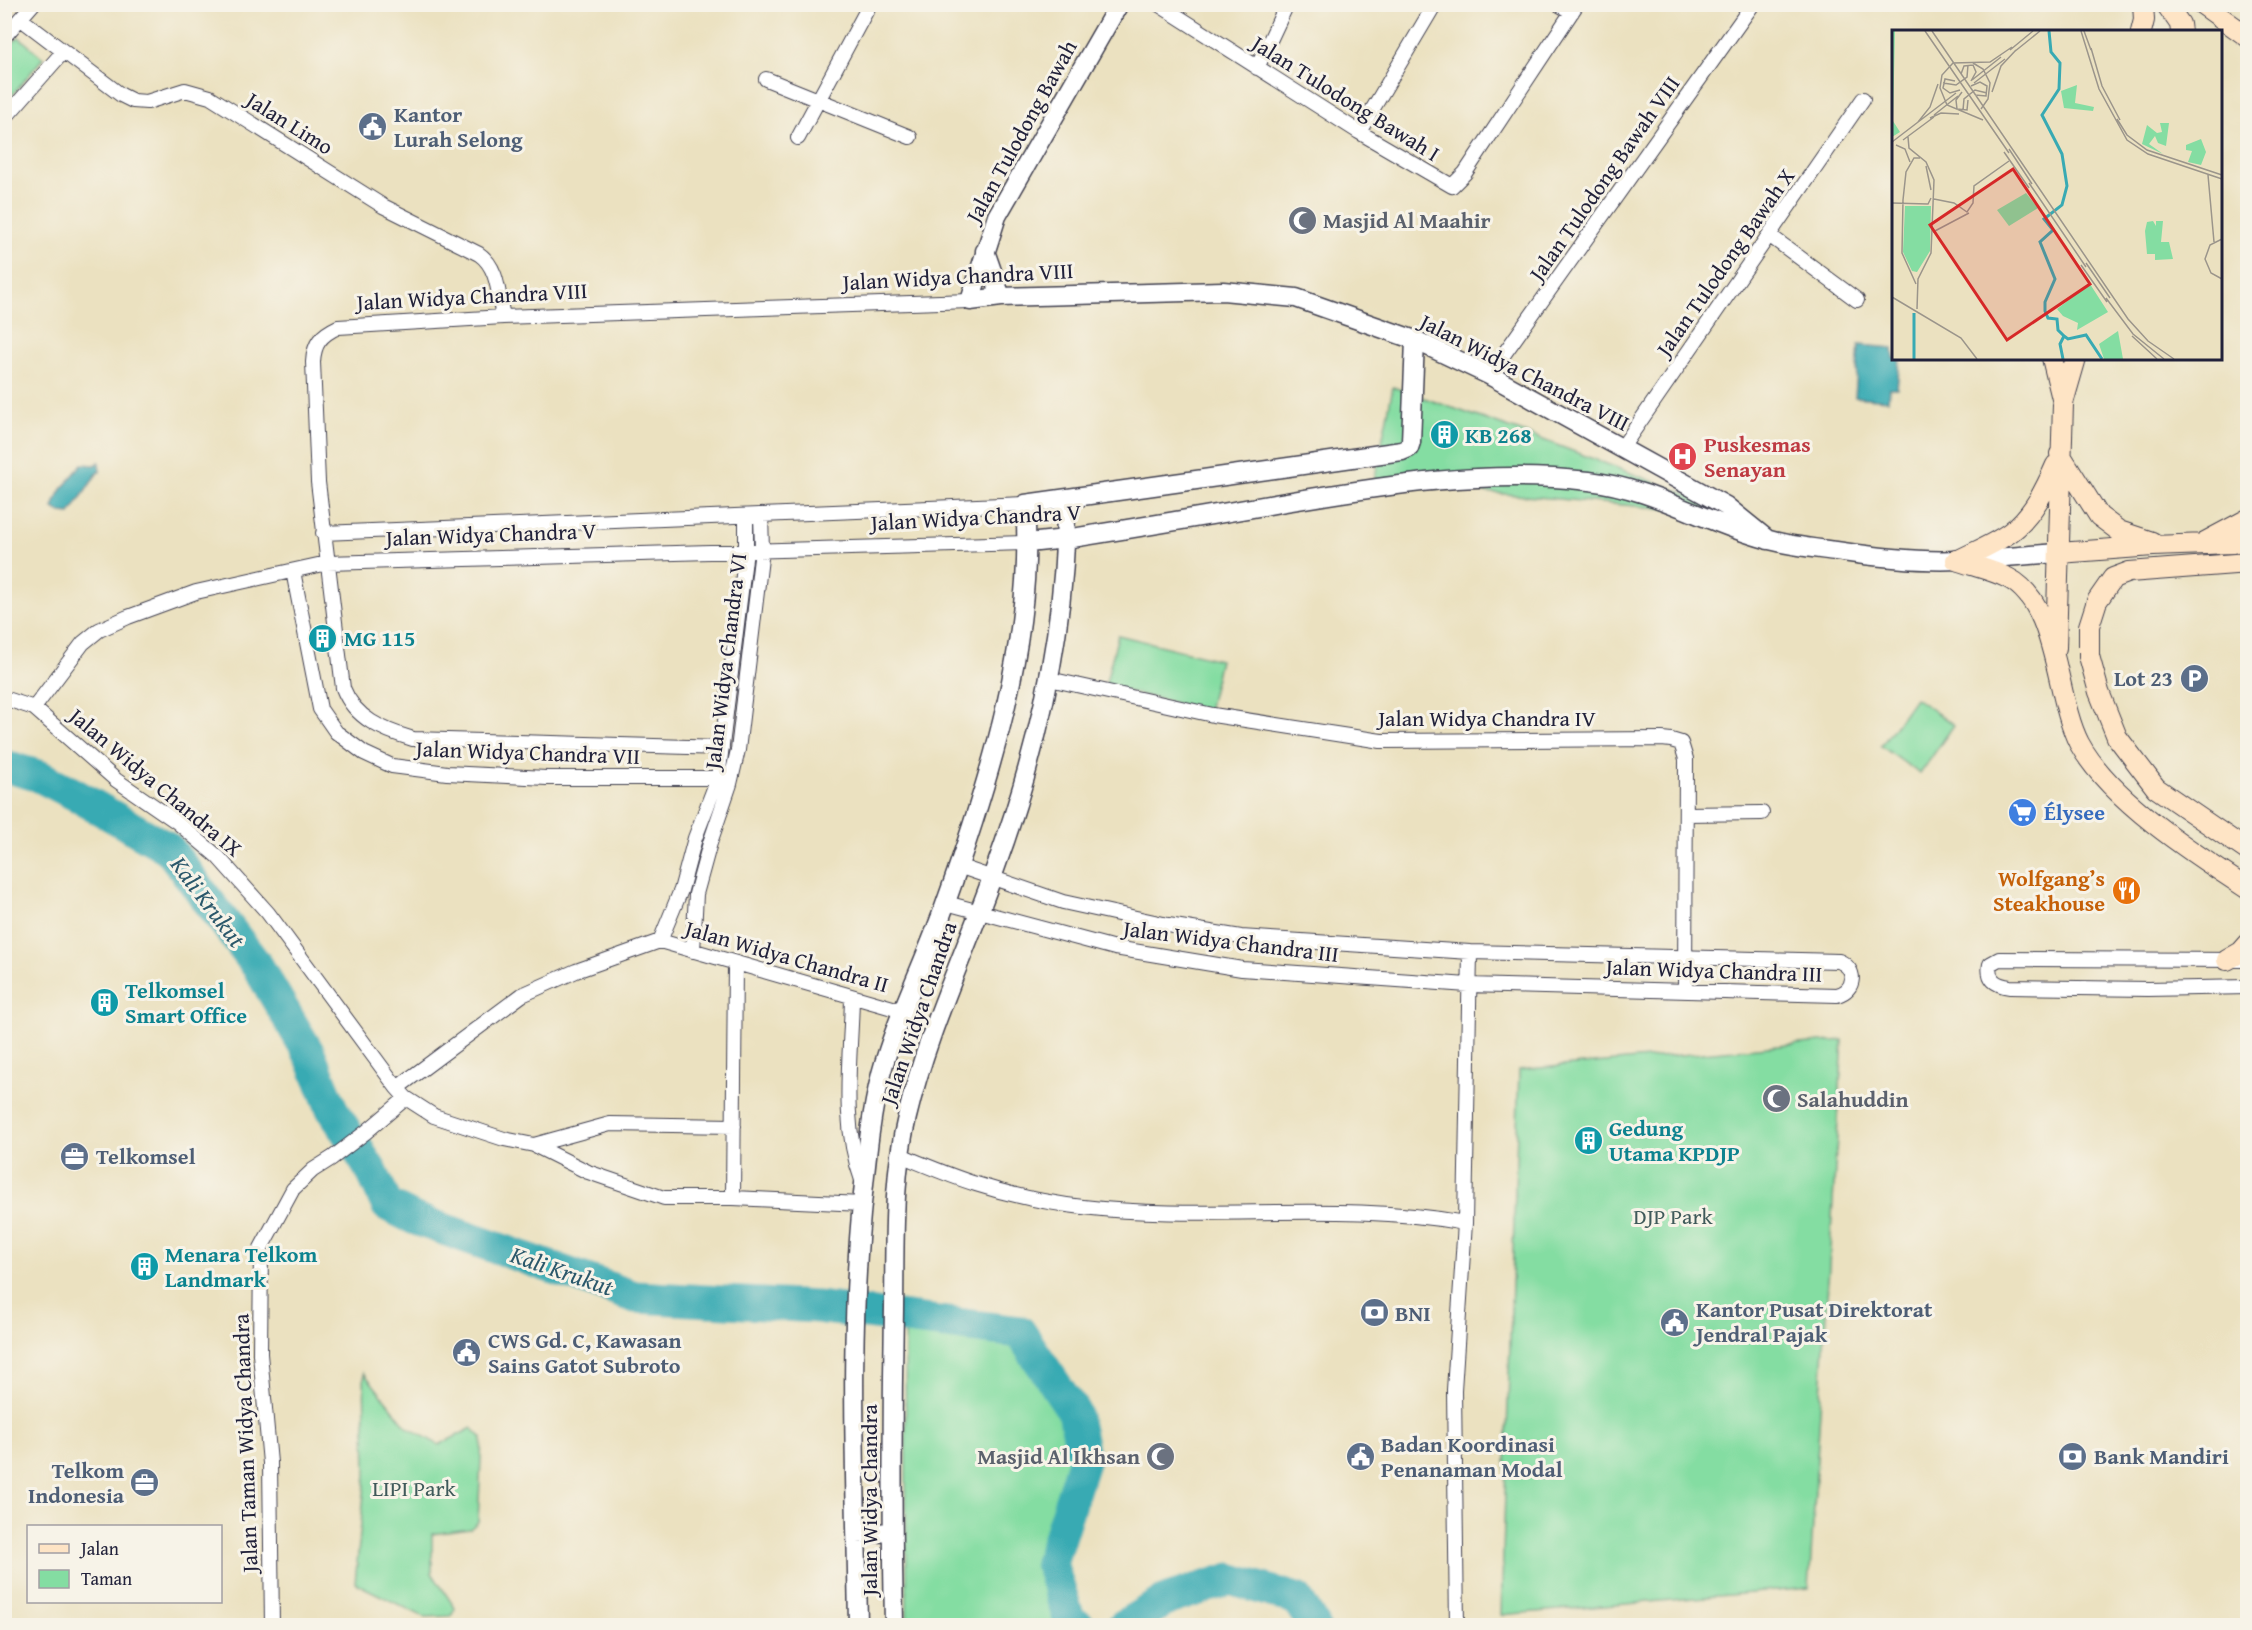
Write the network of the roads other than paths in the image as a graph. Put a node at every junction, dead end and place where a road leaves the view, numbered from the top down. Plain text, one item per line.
1 (33, 4) edge
2 (870, 4) edge
3 (1119, 4) edge
4 (1158, 4) edge
5 (1287, 4) edge
6 (1436, 4) edge
7 (1558, 4) edge
8 (1753, 4) edge
9 (2143, 4) edge
10 (2166, 4) edge
11 (2202, 4) edge
12 (1574, 8) edge
13 (21, 19) junction
14 (2142, 30) edge
15 (2181, 30) edge
16 (4, 36) edge
17 (2247, 38) edge
18 (63, 52) junction
19 (1257, 68) junction
20 (766, 79) dead end
21 (1863, 99) dead end
22 (819, 100) junction
23 (4, 119) edge
24 (1359, 132) junction
25 (910, 137) dead end
26 (798, 138) dead end
27 (1769, 236) junction
28 (985, 251) junction
29 (1001, 297) junction
30 (1857, 300) dead end
31 (969, 301) junction
32 (503, 317) junction
33 (1423, 343) junction
34 (2052, 360) edge
35 (2075, 360) edge
36 (1489, 375) junction
37 (2063, 403) junction
38 (1622, 449) junction
39 (2060, 454) junction
40 (1680, 482) junction
41 (1066, 499) junction
42 (1672, 503) junction
43 (1026, 504) junction
44 (761, 515) junction
45 (746, 516) junction
46 (2247, 519) edge
47 (323, 533) junction
48 (2247, 538) edge
49 (1066, 539) junction
50 (1768, 540) junction
51 (1028, 543) junction
52 (2201, 545) junction
53 (2163, 546) junction
54 (762, 550) junction
55 (746, 551) junction
56 (2059, 553) junction
57 (2247, 553) edge
58 (1958, 560) junction
59 (327, 563) junction
60 (2247, 563) edge
61 (2226, 564) junction
62 (293, 571) junction
63 (2055, 660) junction
64 (1050, 679) junction
65 (4, 698) edge
66 (34, 708) junction
67 (722, 748) junction
68 (718, 778) junction
69 (1762, 813) dead end
70 (1686, 814) junction
71 (2247, 851) edge
72 (958, 866) junction
73 (2226, 875) junction
74 (993, 877) junction
75 (2247, 889) edge
76 (2247, 897) edge
77 (946, 903) junction
78 (978, 912) junction
79 (660, 941) junction
80 (2247, 944) edge
81 (693, 951) junction
82 (1470, 952) junction
83 (1685, 958) junction
84 (2226, 960) junction
85 (2247, 960) edge
86 (735, 963) junction
87 (1468, 985) junction
88 (2247, 987) edge
89 (1685, 990) junction
90 (852, 997) junction
91 (903, 1011) junction
92 (401, 1093) junction
93 (734, 1126) junction
94 (534, 1145) junction
95 (900, 1155) junction
96 (864, 1184) junction
97 (734, 1198) junction
98 (862, 1204) junction
99 (1465, 1223) junction
100 (892, 1532) junction
101 (856, 1534) junction
102 (272, 1626) edge
103 (858, 1626) edge
104 (894, 1626) edge
105 (1457, 1626) edge

1 - 13 street
2 - 22 street
3 - 28 street, Jalan Tulodong Bawah
4 - 19 street, Jalan Tulodong Bawah I
5 - 19 street
6 - 24 street
7 - 12 street
8 - 36 street, Jalan Tulodong Bawah VIII
9 - 14 main road
10 - 15 main road
11 - 17 main road
12 - 24 street, Jalan Tulodong Bawah I
13 - 16 street
13 - 18 street, Jalan Limo
18 - 23 street
18 - 32 street, Jalan Limo
19 - 24 street, Jalan Tulodong Bawah I
20 - 22 street
21 - 27 street, Jalan Tulodong Bawah X
22 - 25 street
22 - 26 street
27 - 30 street
27 - 38 street, Jalan Tulodong Bawah X
28 - 29 street, Jalan Tulodong Bawah
28 - 31 street, Jalan Tulodong Bawah
29 - 31 street, Jalan Widya Chandra VIII
29 - 33 street, Jalan Widya Chandra VIII
31 - 32 street, Jalan Widya Chandra VIII
32 - 47 street, Jalan Widya Chandra VIII
33 - 36 street, Jalan Widya Chandra VIII
33 - 41 street, Jalan Widya Chandra V
34 - 37 main road
35 - 37 main road
36 - 38 street, Jalan Widya Chandra VIII
37 - 39 main road
38 - 40 street, Jalan Widya Chandra VIII
39 - 53 main road
39 - 56 main road
39 - 58 main road
40 - 42 street
40 - 50 street, Jalan Widya Chandra VIII
41 - 43 street, Jalan Widya Chandra V
41 - 49 street, Jalan Widya Chandra
42 - 49 street, Jalan Widya Chandra V
42 - 50 street, Jalan Widya Chandra V
43 - 44 street, Jalan Widya Chandra V
43 - 51 street, Jalan Widya Chandra
44 - 45 street, Jalan Widya Chandra V
44 - 54 street, Jalan Widya Chandra VI
45 - 47 street, Jalan Widya Chandra V
45 - 55 street, Jalan Widya Chandra VI
46 - 52 main road
47 - 59 street, Jalan Widya Chandra VIII
48 - 52 main road
49 - 51 street, Jalan Widya Chandra V
49 - 64 street, Jalan Widya Chandra
50 - 58 street, Jalan Widya Chandra V
51 - 54 street, Jalan Widya Chandra V
51 - 72 street, Jalan Widya Chandra
52 - 53 main road
53 - 56 main road
54 - 55 street, Jalan Widya Chandra V
54 - 81 street, Jalan Widya Chandra VI
55 - 59 street, Jalan Widya Chandra V
55 - 67 street, Jalan Widya Chandra VI
56 - 58 street, Jalan Widya Chandra V
56 - 63 main road
57 - 61 main road
58 - 63 main road
59 - 62 street, Jalan Widya Chandra V
59 - 67 street, Jalan Widya Chandra VII
60 - 61 main road
61 - 71 main road
62 - 66 street, Jalan Widya Chandra V
62 - 68 street, Jalan Widya Chandra VII
63 - 73 main road
64 - 70 street, Jalan Widya Chandra IV
64 - 74 street, Jalan Widya Chandra
65 - 66 street, Jalan Widya Chandra IX
66 - 92 street, Jalan Widya Chandra IX
67 - 68 street, Jalan Widya Chandra VI
68 - 79 street, Jalan Widya Chandra VI
69 - 70 street
70 - 83 street, Jalan Widya Chandra IV
72 - 74 street, Jalan Widya Chandra III
72 - 77 street, Jalan Widya Chandra
73 - 75 main road
73 - 76 main road
74 - 78 street, Jalan Widya Chandra
74 - 82 street, Jalan Widya Chandra III
77 - 78 street, Jalan Widya Chandra III
77 - 91 street, Jalan Widya Chandra
78 - 87 street, Jalan Widya Chandra III
78 - 95 street, Jalan Widya Chandra
79 - 81 street, Jalan Widya Chandra II
79 - 92 street, Jalan Taman Widya Chandra
80 - 84 main road
81 - 86 street, Jalan Widya Chandra II
82 - 83 street, Jalan Widya Chandra III
82 - 87 street
83 - 89 street, Jalan Widya Chandra IV
83 - 89 street, Jalan Widya Chandra III
84 - 85 street
84 - 88 street
86 - 90 street, Jalan Widya Chandra II
86 - 93 street
87 - 89 street, Jalan Widya Chandra III
87 - 99 street
90 - 91 street, Jalan Widya Chandra II
90 - 96 street
91 - 96 street, Jalan Widya Chandra
92 - 94 street
92 - 102 street, Jalan Taman Widya Chandra
93 - 94 street
93 - 97 street
94 - 97 street
95 - 99 street
95 - 100 street, Jalan Widya Chandra
96 - 98 street, Jalan Widya Chandra
97 - 98 street
98 - 101 street, Jalan Widya Chandra
99 - 105 street
100 - 101 street
100 - 104 street, Jalan Widya Chandra
101 - 103 street, Jalan Widya Chandra

